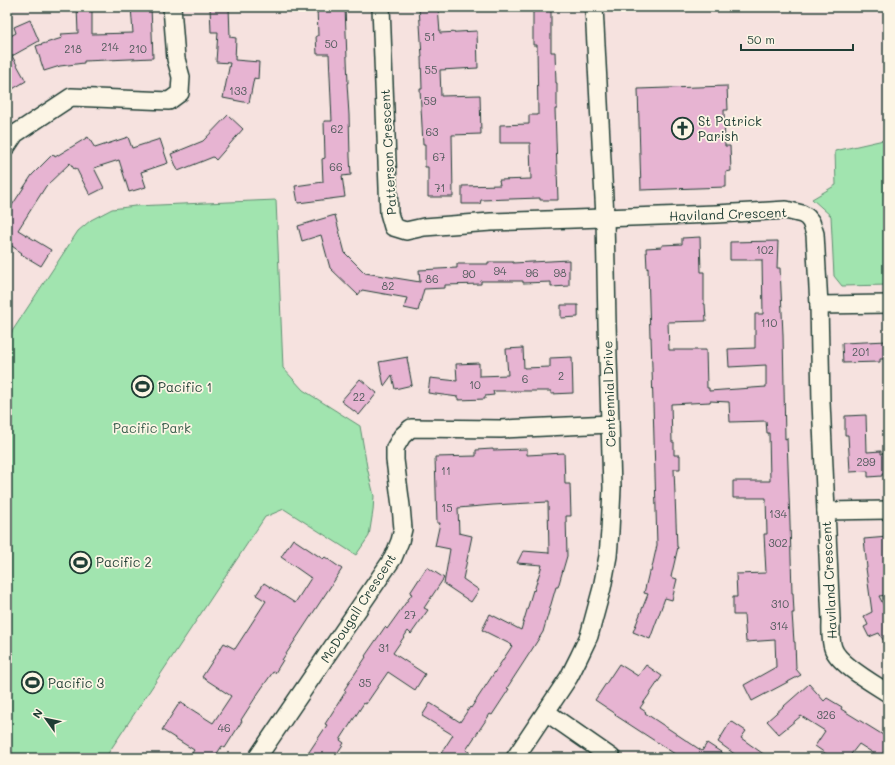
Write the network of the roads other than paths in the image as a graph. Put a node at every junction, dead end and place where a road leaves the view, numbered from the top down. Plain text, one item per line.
1 (172, 7) edge
2 (382, 7) edge
3 (594, 7) edge
4 (7, 146) edge
5 (605, 218) junction
6 (888, 304) edge
7 (819, 305) junction
8 (610, 424) junction
9 (888, 510) edge
10 (826, 512) junction
11 (888, 693) edge
12 (546, 712) junction
13 (257, 758) edge
14 (515, 758) edge
15 (612, 758) edge

1 - 4 street
2 - 5 street, Patterson Crescent
3 - 5 street, Centennial Drive
5 - 7 street, Haviland Crescent
5 - 8 street, Centennial Drive
6 - 7 street
7 - 10 street, Haviland Crescent
8 - 12 street, Centennial Drive
8 - 13 street, McDougall Crescent
9 - 10 street, Haviland Crescent
10 - 11 street, Haviland Crescent
12 - 14 street, Centennial Drive
12 - 15 street

